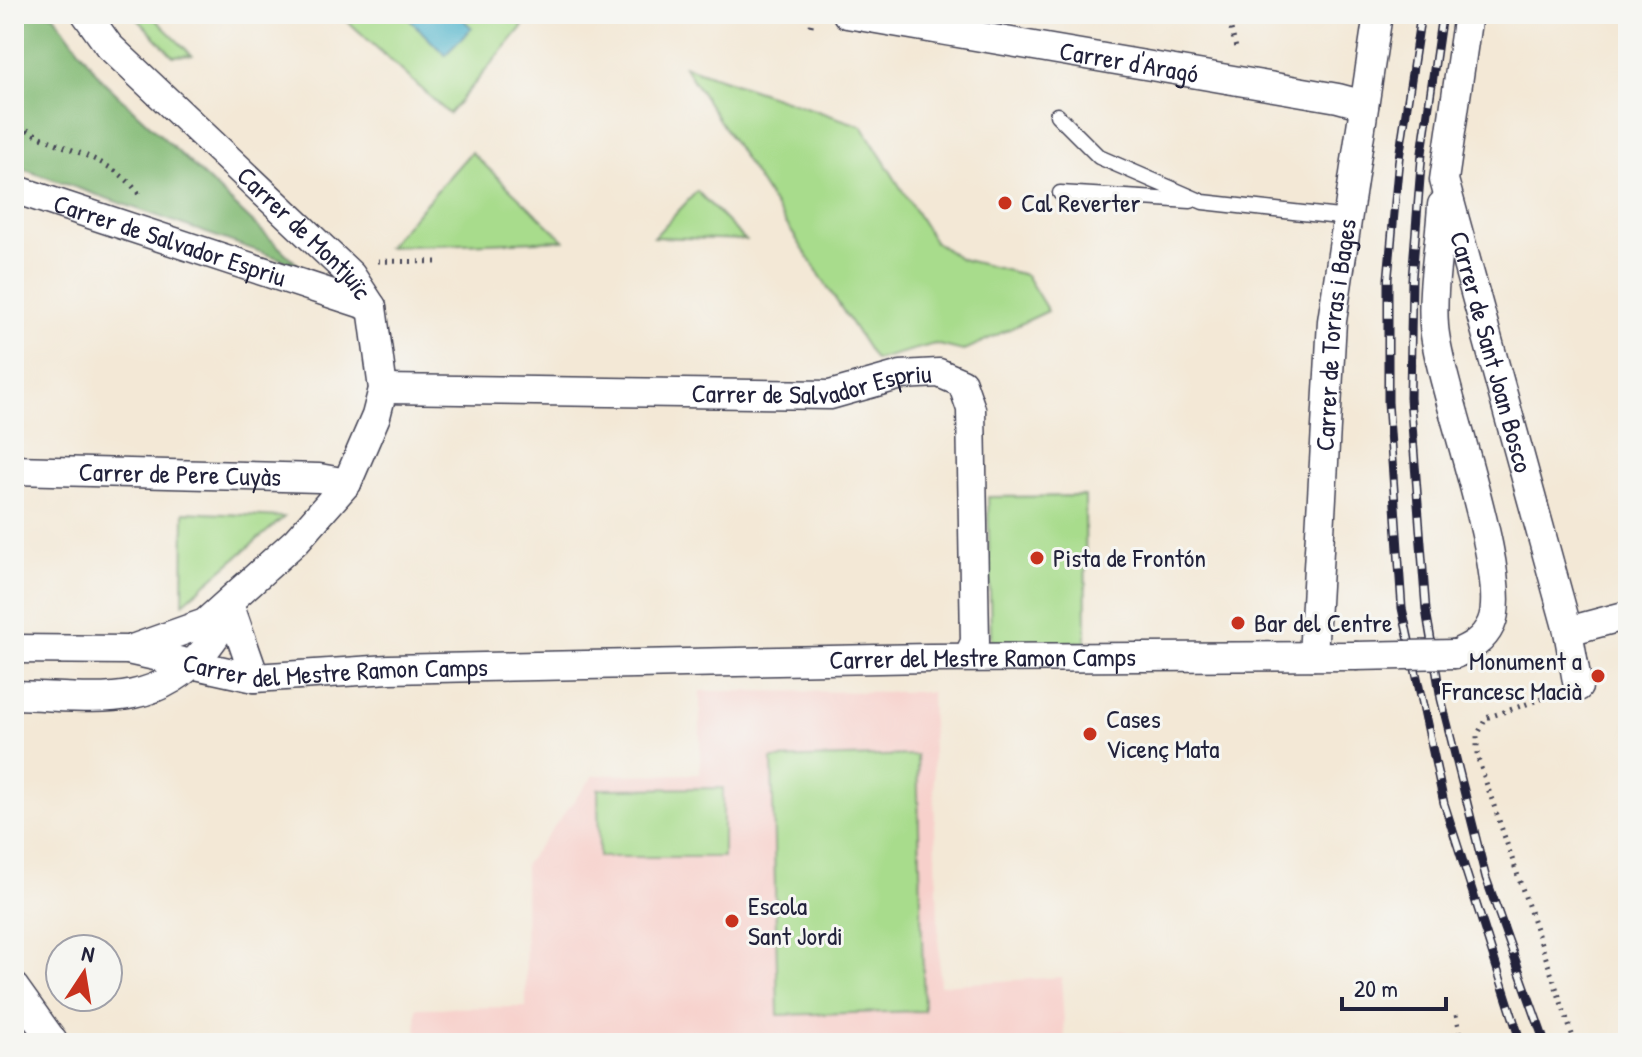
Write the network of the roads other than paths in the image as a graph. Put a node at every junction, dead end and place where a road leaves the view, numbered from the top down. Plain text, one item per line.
1 (86, 14) edge
2 (847, 14) edge
3 (1378, 14) edge
4 (1468, 14) edge
5 (1364, 105) junction
6 (1057, 115) dead end
7 (1444, 180) junction
8 (14, 189) edge
9 (1060, 193) dead end
10 (1203, 202) junction
11 (1348, 218) junction
12 (372, 307) junction
13 (383, 389) junction
14 (14, 470) edge
15 (347, 483) junction
16 (229, 602) junction
17 (1628, 615) edge
18 (1568, 631) junction
19 (14, 649) edge
20 (128, 650) junction
21 (1313, 656) junction
22 (968, 657) junction
23 (184, 672) junction
24 (255, 678) junction
25 (1578, 687) road end
26 (14, 695) edge
27 (14, 987) edge
28 (54, 1043) edge

1 - 12 street, Carrer de Montjuïc
2 - 5 street, Carrer d'Aragó
3 - 5 street, Carrer de Torras i Bages
4 - 7 street, Carrer de Sant Joan Bosco
5 - 11 street, Carrer de Torras i Bages
6 - 10 lane
7 - 18 street, Carrer de Sant Joan Bosco
7 - 21 street, Carrer del Mestre Ramon Camps, bridge
8 - 12 street, Carrer de Salvador Espriu
9 - 10 lane
10 - 11 lane
11 - 21 street, Carrer de Torras i Bages
12 - 13 street, Carrer de Montjuïc
13 - 15 street, Carrer de Montjuïc
13 - 22 street, Carrer de Salvador Espriu
14 - 15 street, Carrer de Pere Cuyàs
15 - 16 street, Carrer de Montjuïc
16 - 20 street, Carrer de Montjuïc
16 - 23 street, Carrer de Montjuïc
16 - 24 street
17 - 18 street
18 - 25 street, Carrer de Sant Joan Bosco
19 - 20 street, Carrer del Mestre Ramon Camps
20 - 23 street, Carrer del Mestre Ramon Camps
21 - 22 street, Carrer del Mestre Ramon Camps
22 - 24 street, Carrer del Mestre Ramon Camps
23 - 24 street, Carrer del Mestre Ramon Camps
23 - 26 street, Carrer del Mestre Ramon Camps
27 - 28 street

